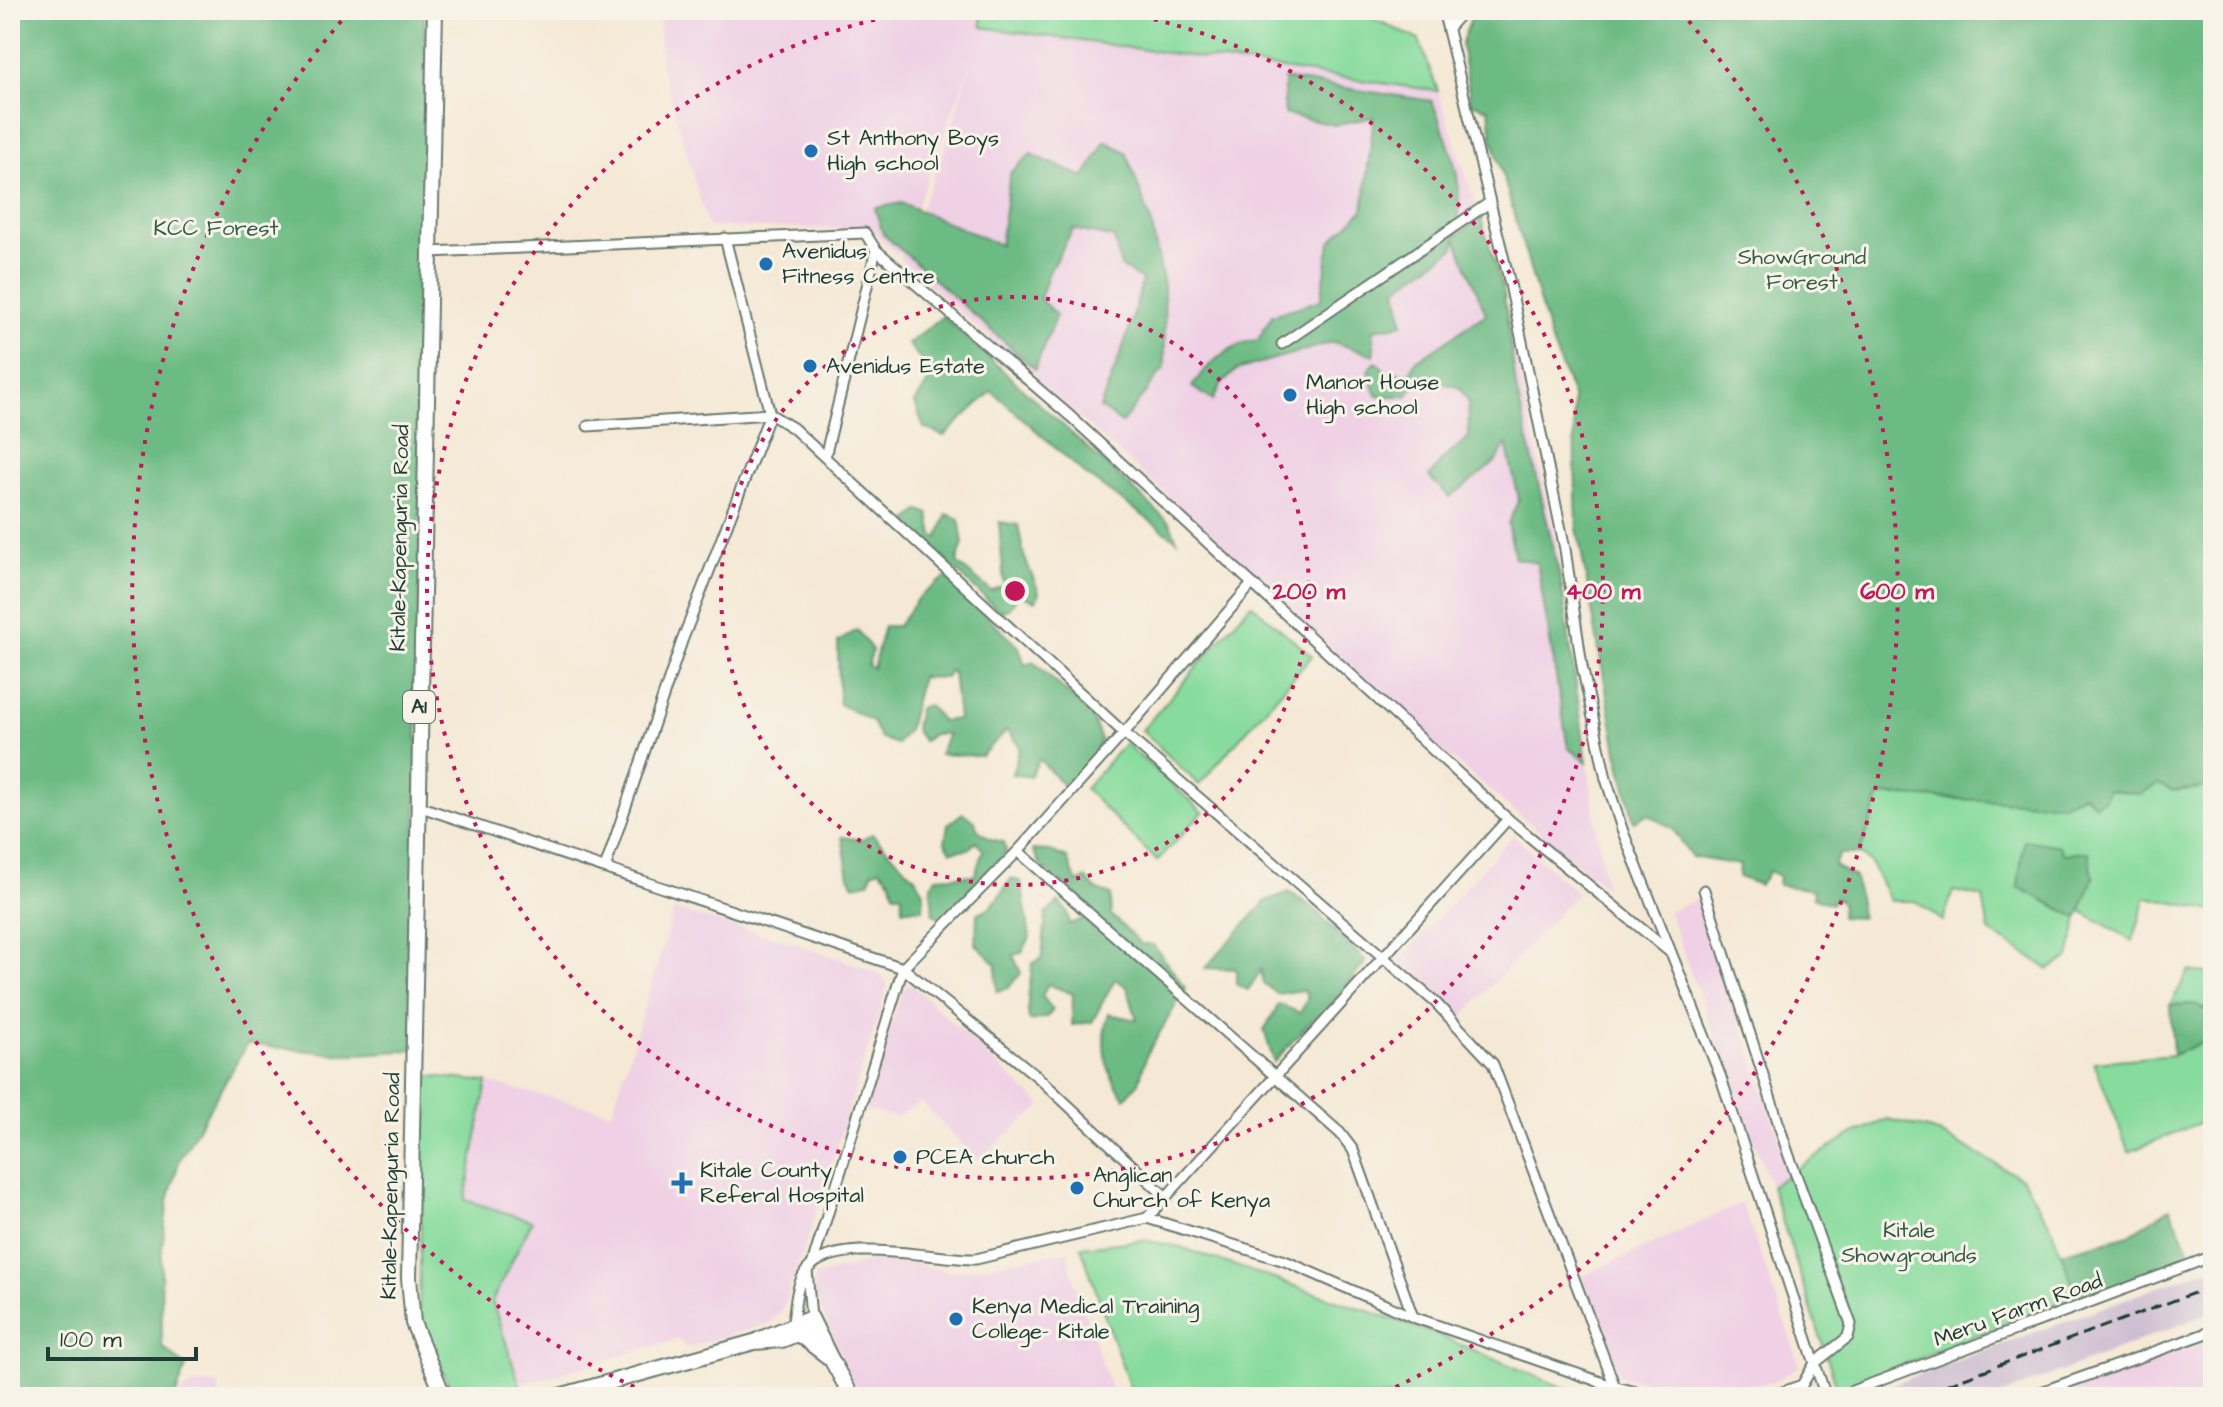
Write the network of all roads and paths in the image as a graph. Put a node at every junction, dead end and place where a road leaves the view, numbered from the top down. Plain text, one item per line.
1 (435, 10) edge
2 (1443, 10) edge
3 (1464, 10) edge
4 (1448, 28) junction
5 (1489, 203) junction
6 (725, 238) junction
7 (876, 250) junction
8 (430, 252) junction
9 (1282, 344) dead end
10 (770, 414) junction
11 (588, 426) dead end
12 (825, 457) junction
13 (1251, 585) junction
14 (1124, 733) junction
15 (418, 806) junction
16 (1508, 819) junction
17 (1018, 851) junction
18 (605, 868) junction
19 (1704, 890) dead end
20 (1673, 955) junction
21 (1382, 956) junction
22 (903, 968) junction
23 (1273, 1077) junction
24 (1166, 1197) junction
25 (1147, 1218) junction
26 (2213, 1256) edge
27 (809, 1268) junction
28 (1413, 1317) junction
29 (813, 1323) junction
30 (796, 1329) junction
31 (2213, 1331) edge
32 (831, 1359) junction
33 (1815, 1363) junction
34 (1615, 1387) junction
35 (444, 1397) edge
36 (556, 1397) edge
37 (852, 1397) edge
38 (1658, 1397) edge
39 (1740, 1397) edge
40 (1826, 1397) edge
41 (1836, 1397) edge
42 (2027, 1397) edge

1 - 8 highway, Kitale-Kapenguria Road / A1
2 - 4 street
3 - 4 street
4 - 5 street
5 - 9 street
5 - 20 street
6 - 7 street
6 - 8 street
6 - 10 street
7 - 12 street
7 - 13 street
8 - 15 highway, Kitale-Kapenguria Road / A1
10 - 11 street
10 - 12 street
10 - 18 street
12 - 14 street
13 - 14 street
13 - 16 street
14 - 17 street
14 - 21 street
15 - 18 street
15 - 35 highway, Kitale-Kapenguria Road / A1
16 - 20 street
16 - 21 street
17 - 22 street
17 - 23 street
18 - 22 street
19 - 33 street
20 - 33 street
21 - 23 street
21 - 34 street
22 - 24 street
22 - 27 street
23 - 24 street
23 - 28 street
24 - 25 street
25 - 27 street
25 - 28 street
26 - 41 street, Meru Farm Road
27 - 29 street
27 - 30 street
28 - 34 street
29 - 30 highway
29 - 32 highway
30 - 32 highway
30 - 36 highway
31 - 42 street
32 - 37 highway
33 - 39 street
33 - 40 street
34 - 38 street

